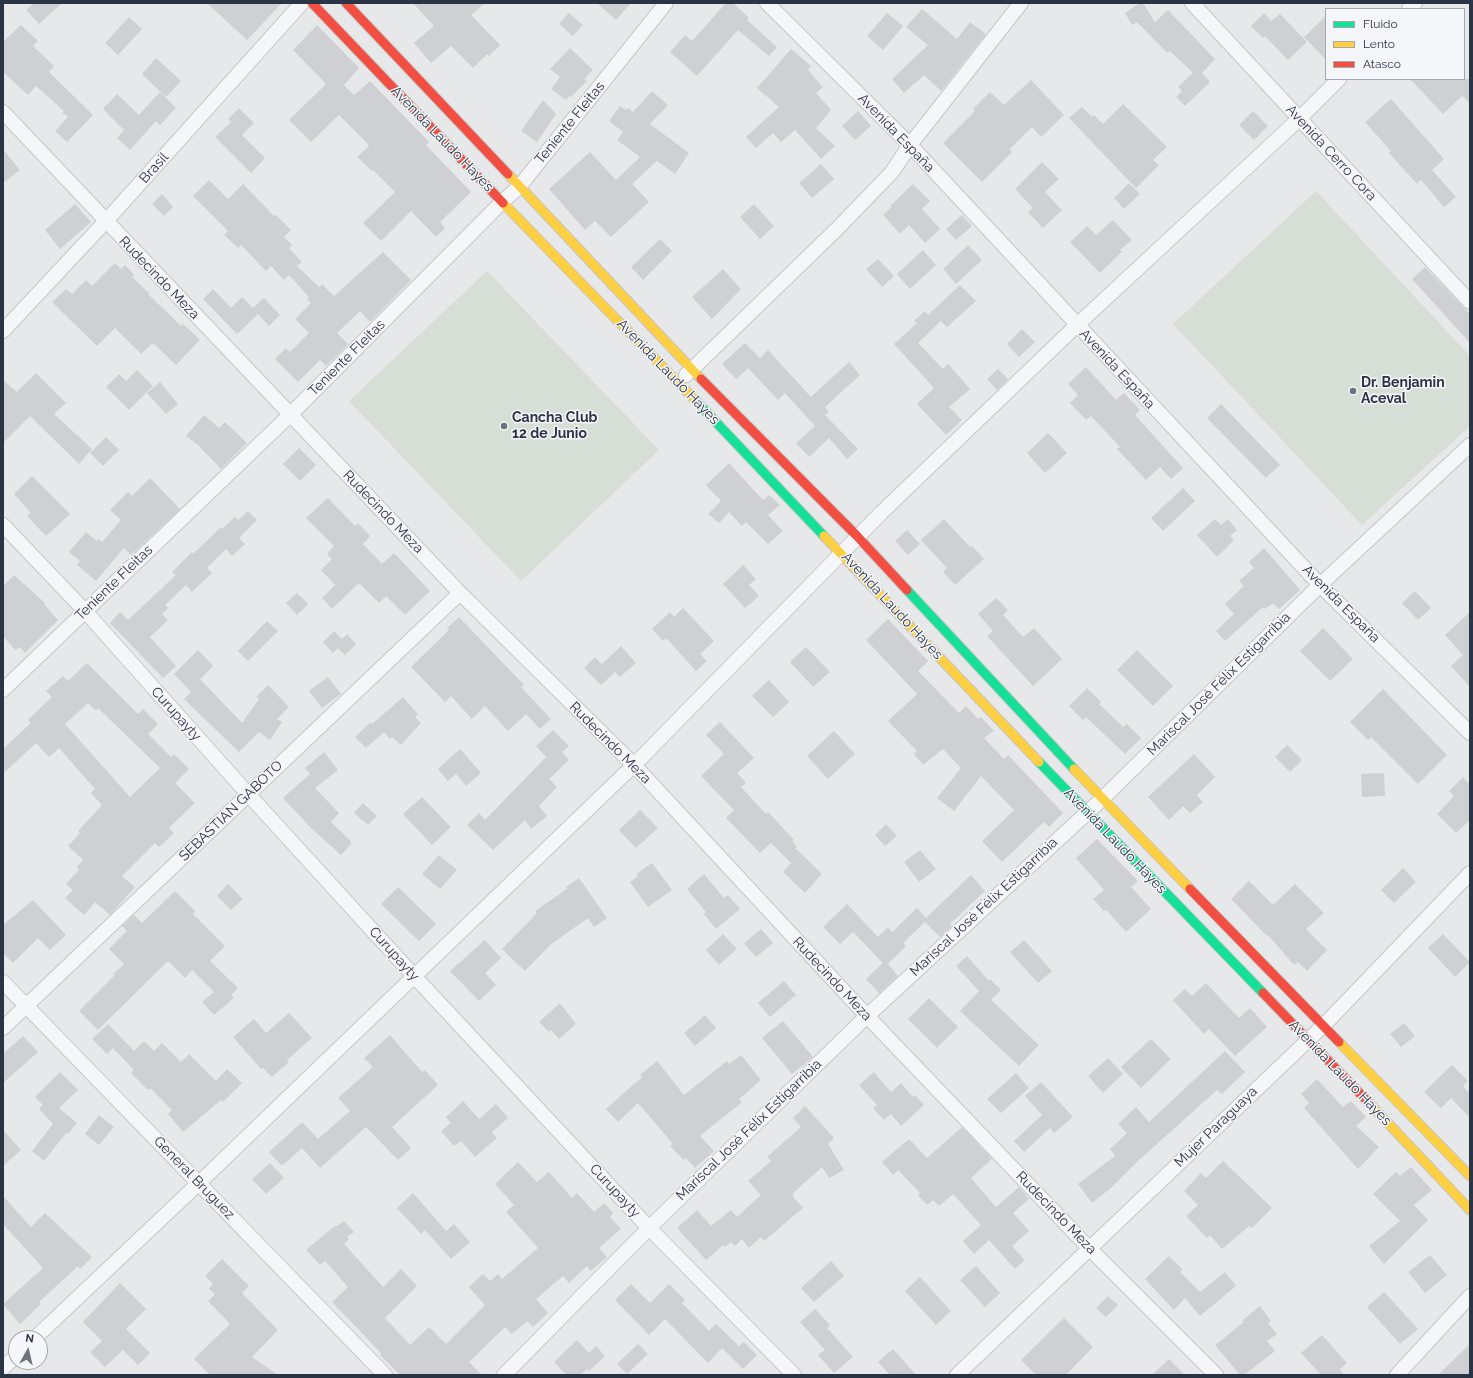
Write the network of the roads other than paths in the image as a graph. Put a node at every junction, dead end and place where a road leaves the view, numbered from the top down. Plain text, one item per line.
1 (302, 3) edge
2 (312, 3) edge
3 (346, 3) edge
4 (666, 3) edge
5 (767, 3) edge
6 (1021, 3) edge
7 (1192, 3) edge
8 (1338, 80) edge
9 (3, 112) edge
10 (1299, 119) junction
11 (910, 145) junction
12 (519, 187) junction
13 (502, 202) junction
14 (106, 221) junction
15 (1470, 302) edge
16 (1076, 326) junction
17 (3, 331) edge
18 (691, 369) junction
19 (680, 383) junction
20 (290, 415) junction
21 (1470, 445) edge
22 (3, 525) edge
23 (857, 536) junction
24 (842, 553) junction
25 (1320, 585) junction
26 (460, 593) junction
27 (85, 611) junction
28 (3, 690) edge
29 (1470, 733) edge
30 (634, 765) junction
31 (248, 794) junction
32 (1102, 799) junction
33 (1087, 812) junction
34 (1470, 873) edge
35 (414, 976) junction
36 (3, 982) edge
37 (26, 1006) junction
38 (867, 1016) junction
39 (1324, 1025) junction
40 (3, 1028) edge
41 (1308, 1039) junction
42 (1470, 1176) edge
43 (200, 1183) junction
44 (1470, 1210) edge
45 (649, 1228) junction
46 (1089, 1248) junction
47 (1470, 1296) edge
48 (44, 1330) edge
49 (385, 1375) edge
50 (504, 1375) edge
51 (794, 1375) edge
52 (957, 1375) edge
53 (1216, 1375) edge
54 (1397, 1375) edge

1 - 14 street, Brasil
2 - 13 street, Avenida Laudo Hayes
3 - 12 street, Avenida Laudo Hayes
4 - 12 street, Teniente Fleitas
5 - 11 street, Avenida España
6 - 11 street
7 - 10 street, Avenida Cerro Cora
8 - 10 street
9 - 14 street, Rudecindo Meza
10 - 15 street, Avenida Cerro Cora
10 - 16 street
11 - 16 street, Avenida España
11 - 18 street
12 - 13 street, Teniente Fleitas
12 - 18 street, Avenida Laudo Hayes
13 - 19 street, Avenida Laudo Hayes
13 - 20 street, Teniente Fleitas
14 - 17 street, Brasil
14 - 20 street, Rudecindo Meza
16 - 23 street
16 - 25 street, Avenida España
18 - 19 street
18 - 23 street, Avenida Laudo Hayes
19 - 24 street, Avenida Laudo Hayes
20 - 26 street, Rudecindo Meza
20 - 27 street, Teniente Fleitas
21 - 25 street, Mariscal José Félix Estigarribia
22 - 27 street, Curupayty
23 - 24 street
23 - 32 street, Avenida Laudo Hayes
24 - 30 street
24 - 33 street, Avenida Laudo Hayes
25 - 29 street, Avenida España
25 - 32 street, Mariscal José Félix Estigarribia
26 - 30 street, Rudecindo Meza
26 - 31 street, SEBASTIAN GABOTO
27 - 28 street, Teniente Fleitas
27 - 31 street, Curupayty
30 - 35 street
30 - 38 street, Rudecindo Meza
31 - 35 street, Curupayty
31 - 37 street, SEBASTIAN GABOTO
32 - 33 street, Mariscal José Félix Estigarribia
32 - 39 street, Avenida Laudo Hayes
33 - 38 street, Mariscal José Félix Estigarribia
33 - 41 street, Avenida Laudo Hayes
34 - 39 street, Mujer Paraguaya
35 - 43 street
35 - 45 street, Curupayty
36 - 37 street, General Bruguez
37 - 40 street, SEBASTIAN GABOTO
37 - 43 street, General Bruguez
38 - 45 street, Mariscal José Félix Estigarribia
38 - 46 street, Rudecindo Meza
39 - 41 street, Mujer Paraguaya
39 - 42 street, Avenida Laudo Hayes
41 - 44 street, Avenida Laudo Hayes
41 - 46 street, Mujer Paraguaya
43 - 48 street
43 - 49 street, General Bruguez
45 - 50 street, Mariscal José Félix Estigarribia
45 - 51 street, Curupayty
46 - 52 street, Mujer Paraguaya
46 - 53 street, Rudecindo Meza
47 - 54 street

